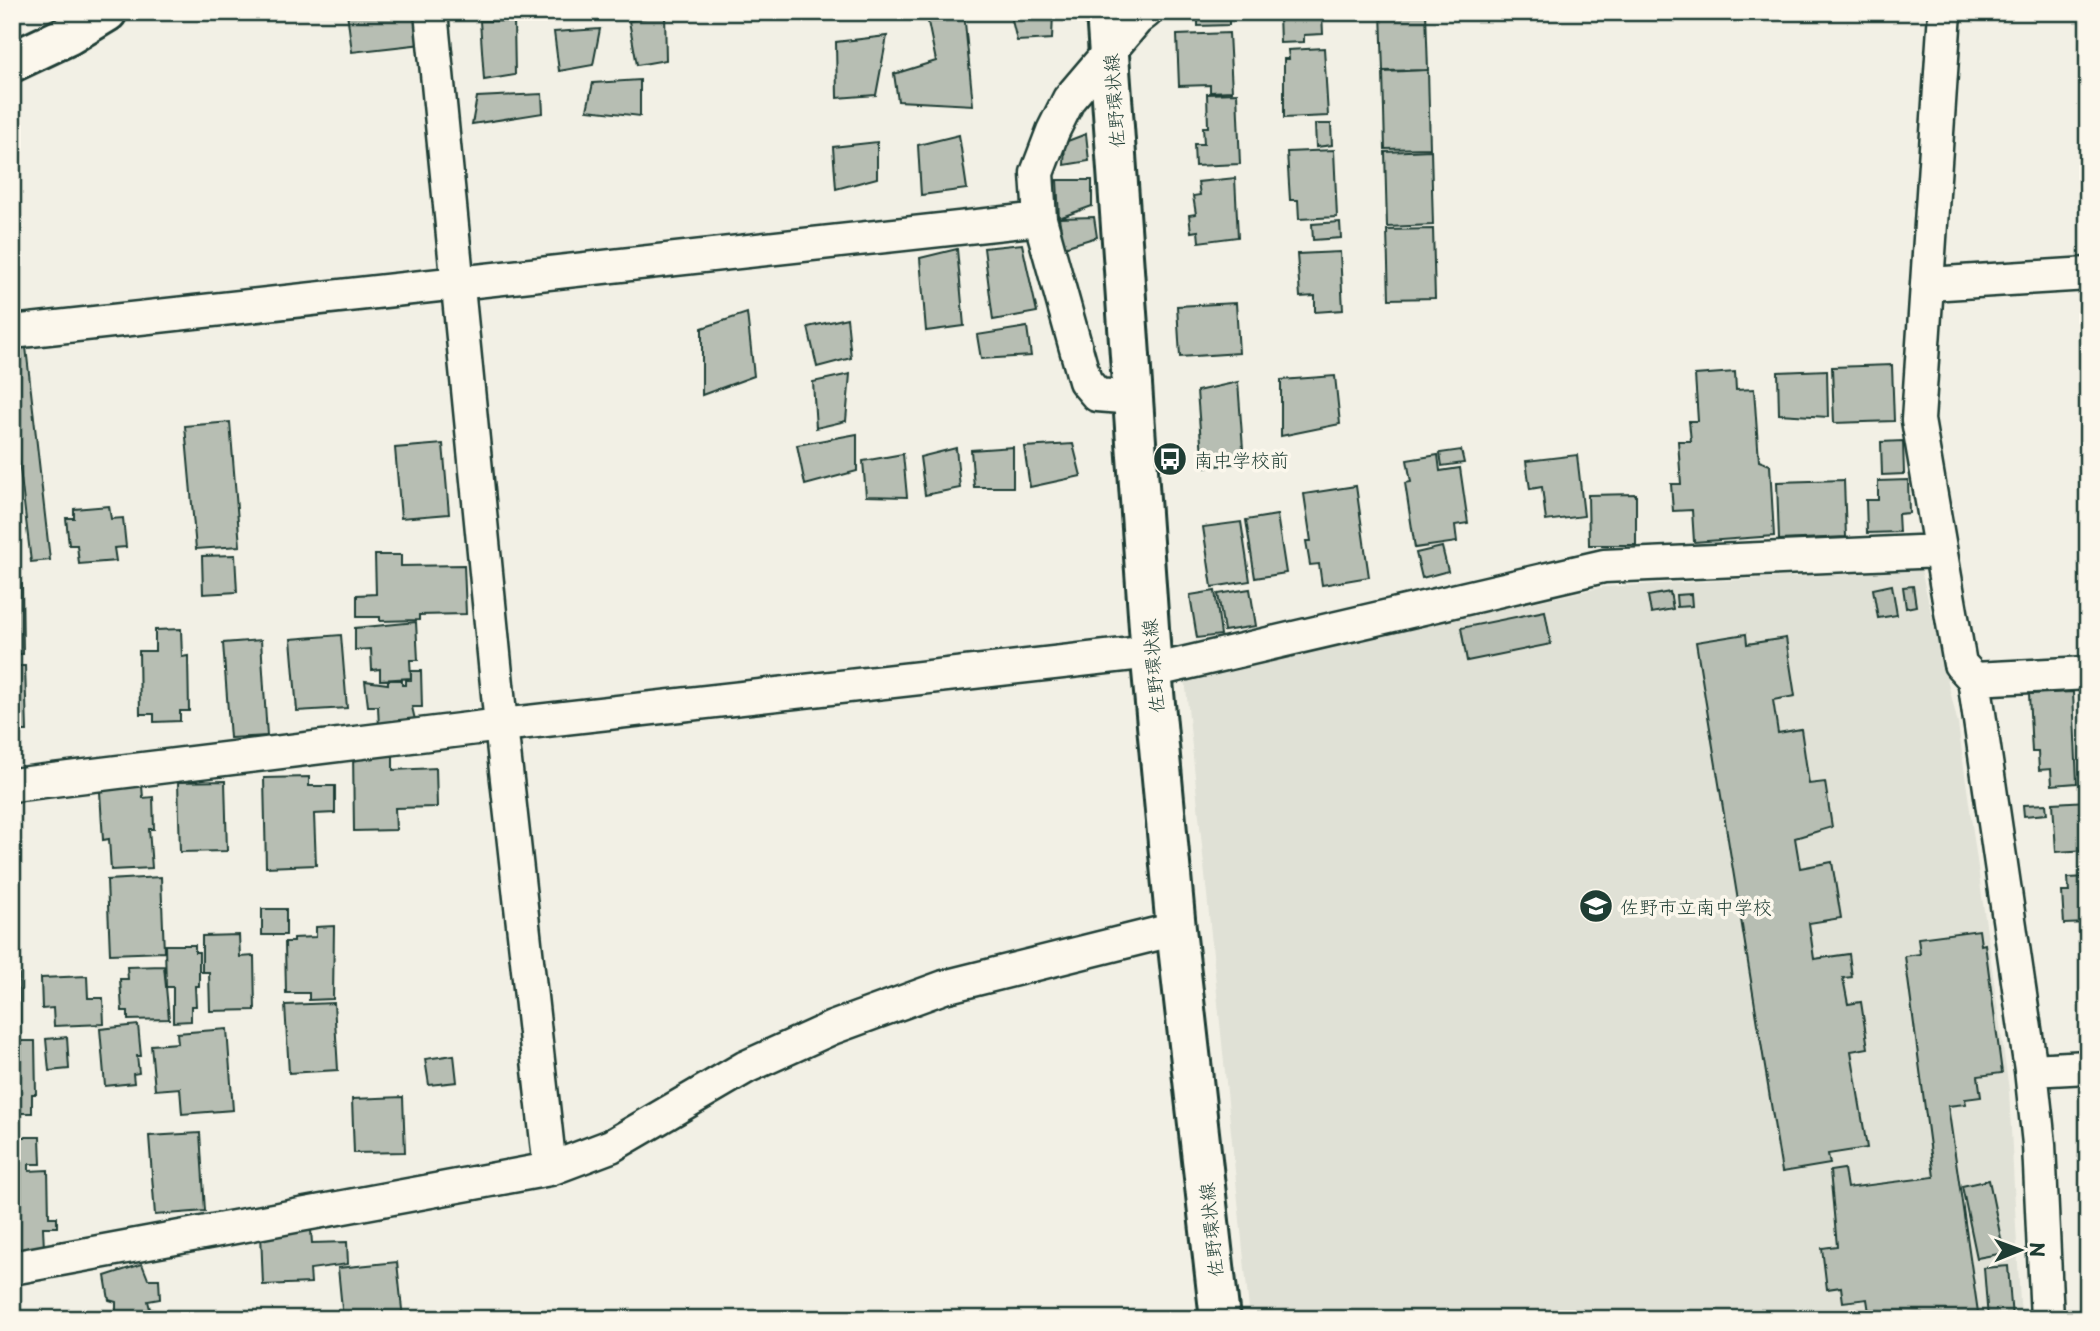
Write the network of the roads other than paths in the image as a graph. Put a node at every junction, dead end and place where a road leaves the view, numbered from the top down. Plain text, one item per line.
1 (107, 12) edge
2 (431, 12) edge
3 (1106, 12) edge
4 (1146, 12) edge
5 (1945, 12) edge
6 (1110, 51) junction
7 (12, 62) edge
8 (1040, 219) junction
9 (2088, 274) edge
10 (457, 283) junction
11 (1929, 284) junction
12 (12, 332) edge
13 (1134, 398) junction
14 (1940, 551) junction
15 (1151, 662) junction
16 (2088, 673) edge
17 (1974, 679) junction
18 (501, 725) junction
19 (12, 785) edge
20 (1176, 929) junction
21 (2088, 1067) edge
22 (2031, 1070) junction
23 (550, 1169) junction
24 (12, 1268) edge
25 (1220, 1319) edge
26 (2047, 1319) edge

1 - 7 main road
2 - 10 street
3 - 6 main road, 佐野環状線
4 - 6 street
5 - 11 street
6 - 8 street
6 - 13 main road, 佐野環状線
8 - 10 street
8 - 13 street
9 - 11 street
10 - 12 street
10 - 18 street
11 - 14 street
13 - 15 main road, 佐野環状線
14 - 15 street
14 - 17 street
15 - 18 street
15 - 20 main road, 佐野環状線
16 - 17 street
17 - 22 street
18 - 19 street
18 - 23 street
20 - 23 street
20 - 25 main road, 佐野環状線
21 - 22 street
22 - 26 street
23 - 24 street

